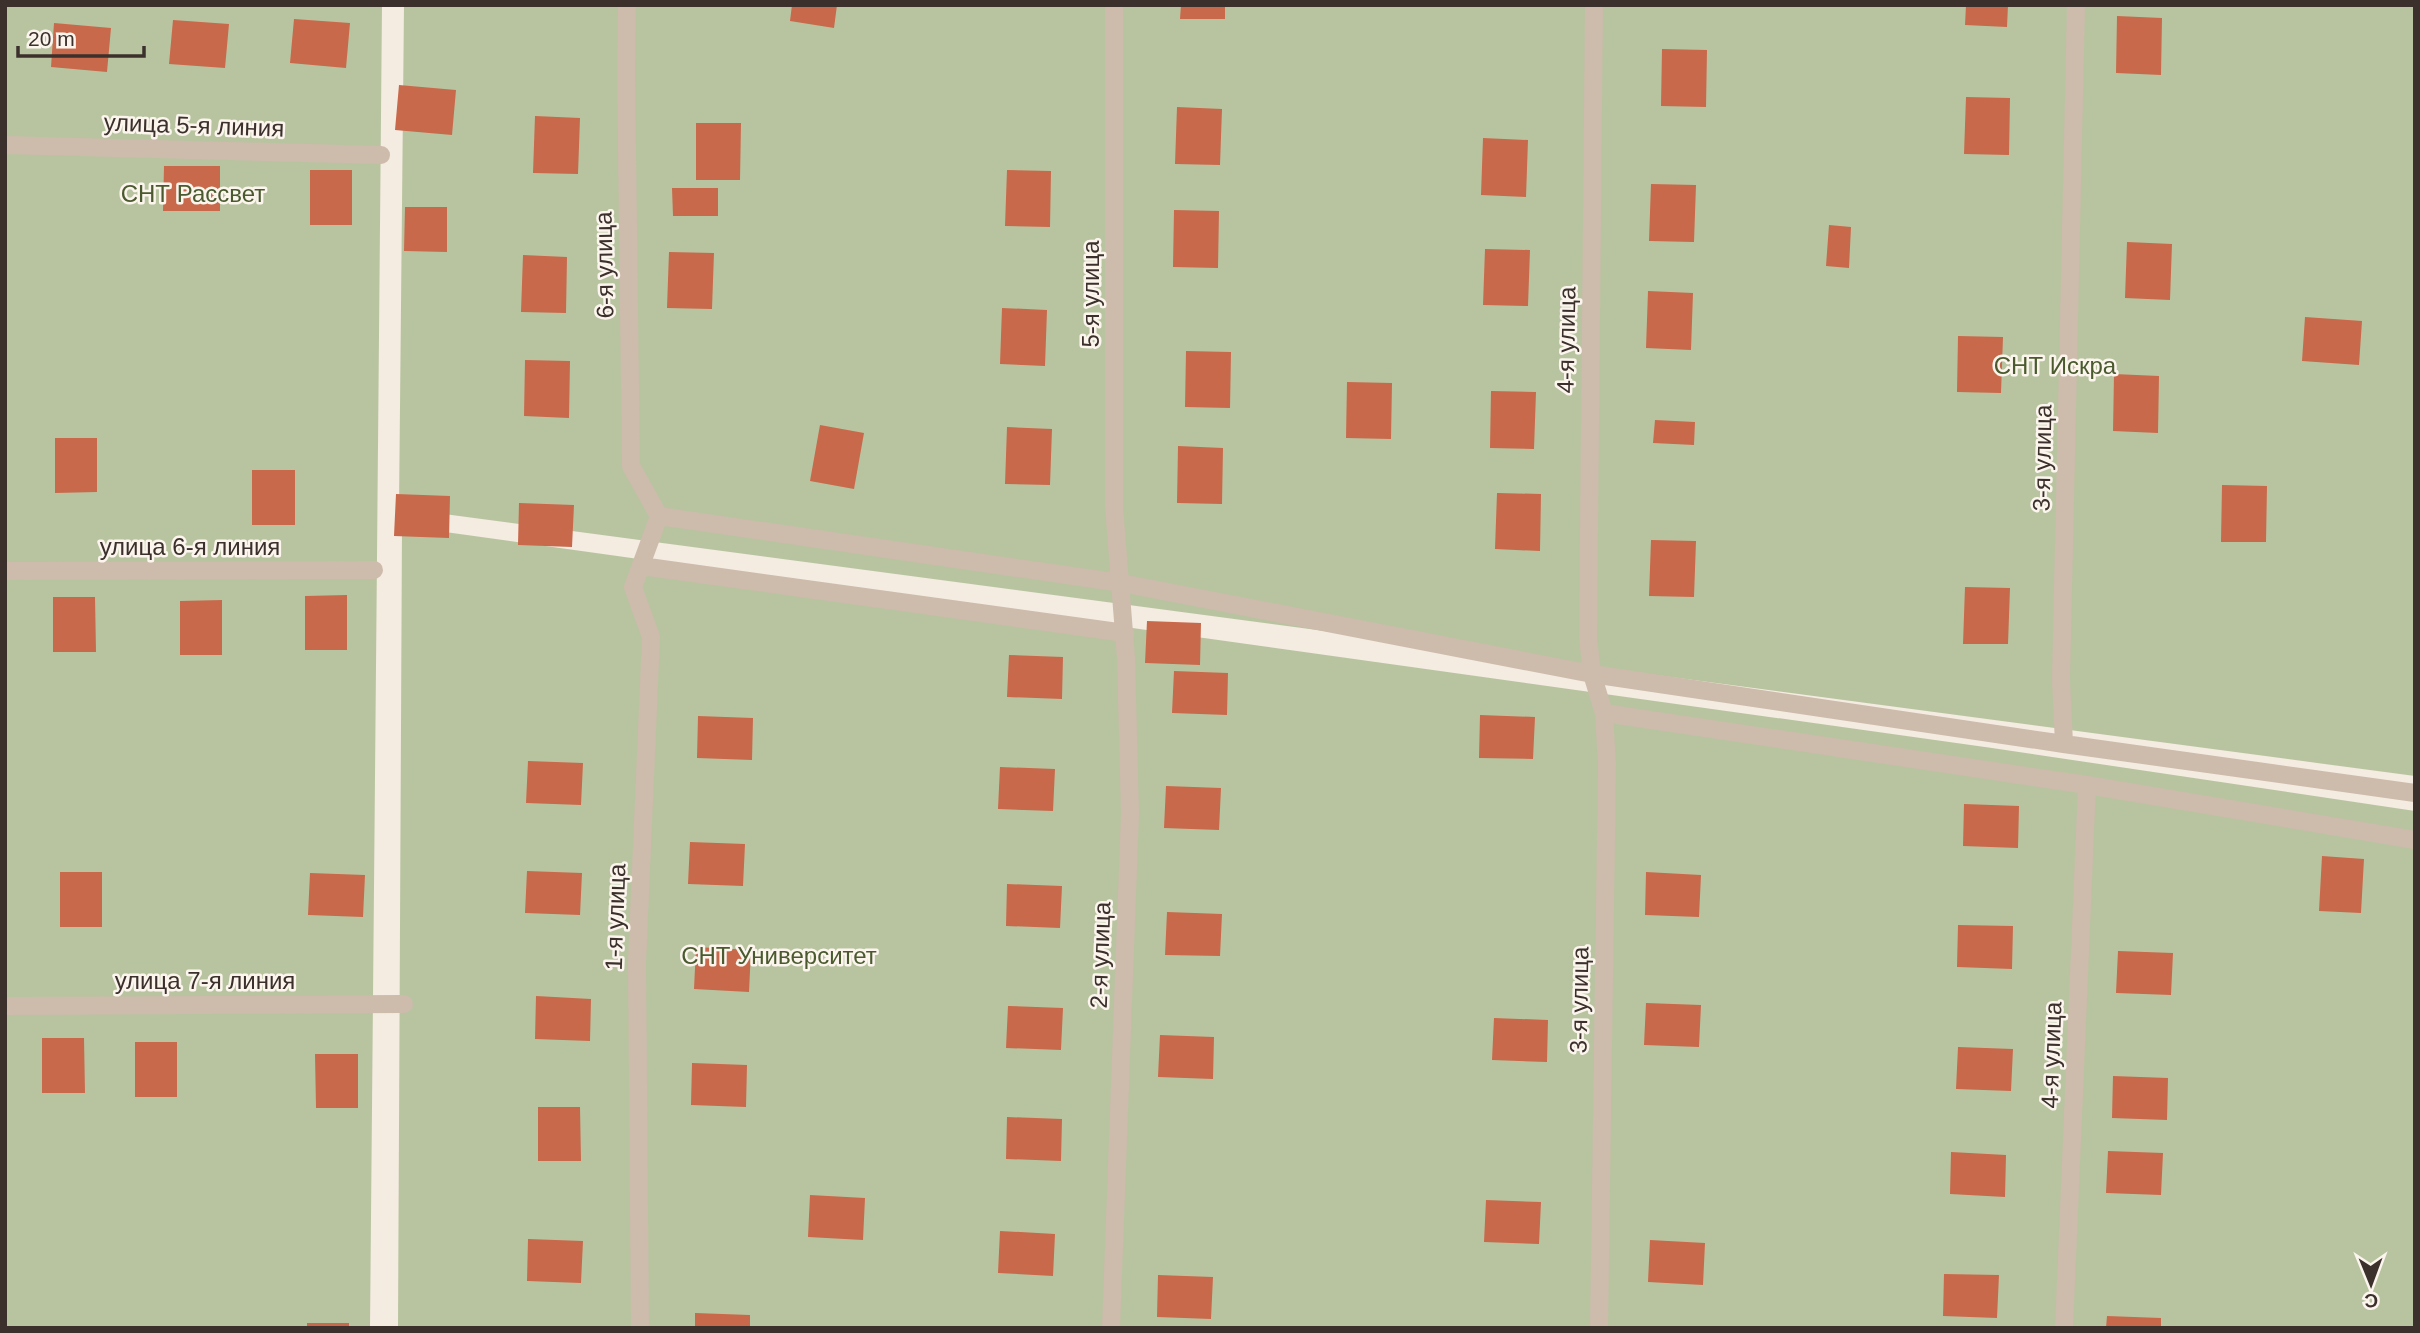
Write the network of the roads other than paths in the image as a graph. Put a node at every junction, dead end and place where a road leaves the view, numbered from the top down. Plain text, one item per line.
1 (627, 5) edge
2 (1114, 5) edge
3 (1594, 5) edge
4 (2076, 5) edge
5 (5, 145) edge
6 (381, 155) dead end
7 (659, 516) junction
8 (641, 566) junction
9 (374, 570) dead end
10 (5, 571) edge
11 (1121, 583) junction
12 (1125, 633) junction
13 (1592, 674) junction
14 (1604, 712) junction
15 (2064, 744) junction
16 (2087, 785) junction
17 (2415, 793) edge
18 (2415, 840) edge
19 (404, 1004) dead end
20 (5, 1006) edge
21 (640, 1328) edge
22 (1111, 1328) edge
23 (1599, 1328) edge
24 (2064, 1328) edge

1 - 7 street, 6-я улица
2 - 11 street, 5-я улица
3 - 13 street, 4-я улица
4 - 15 street, 3-я улица
5 - 6 street, улица 5-я линия
7 - 8 street, 1-я улица
7 - 11 street
8 - 12 street
8 - 21 street, 1-я улица
9 - 10 street, улица 6-я линия
11 - 12 street, 2-я улица
11 - 13 street
12 - 22 street, 2-я улица
13 - 14 street, 3-я улица
13 - 15 street
14 - 16 street
14 - 23 street, 3-я улица
15 - 17 street
16 - 18 street
16 - 24 street, 4-я улица
19 - 20 street, улица 7-я линия

